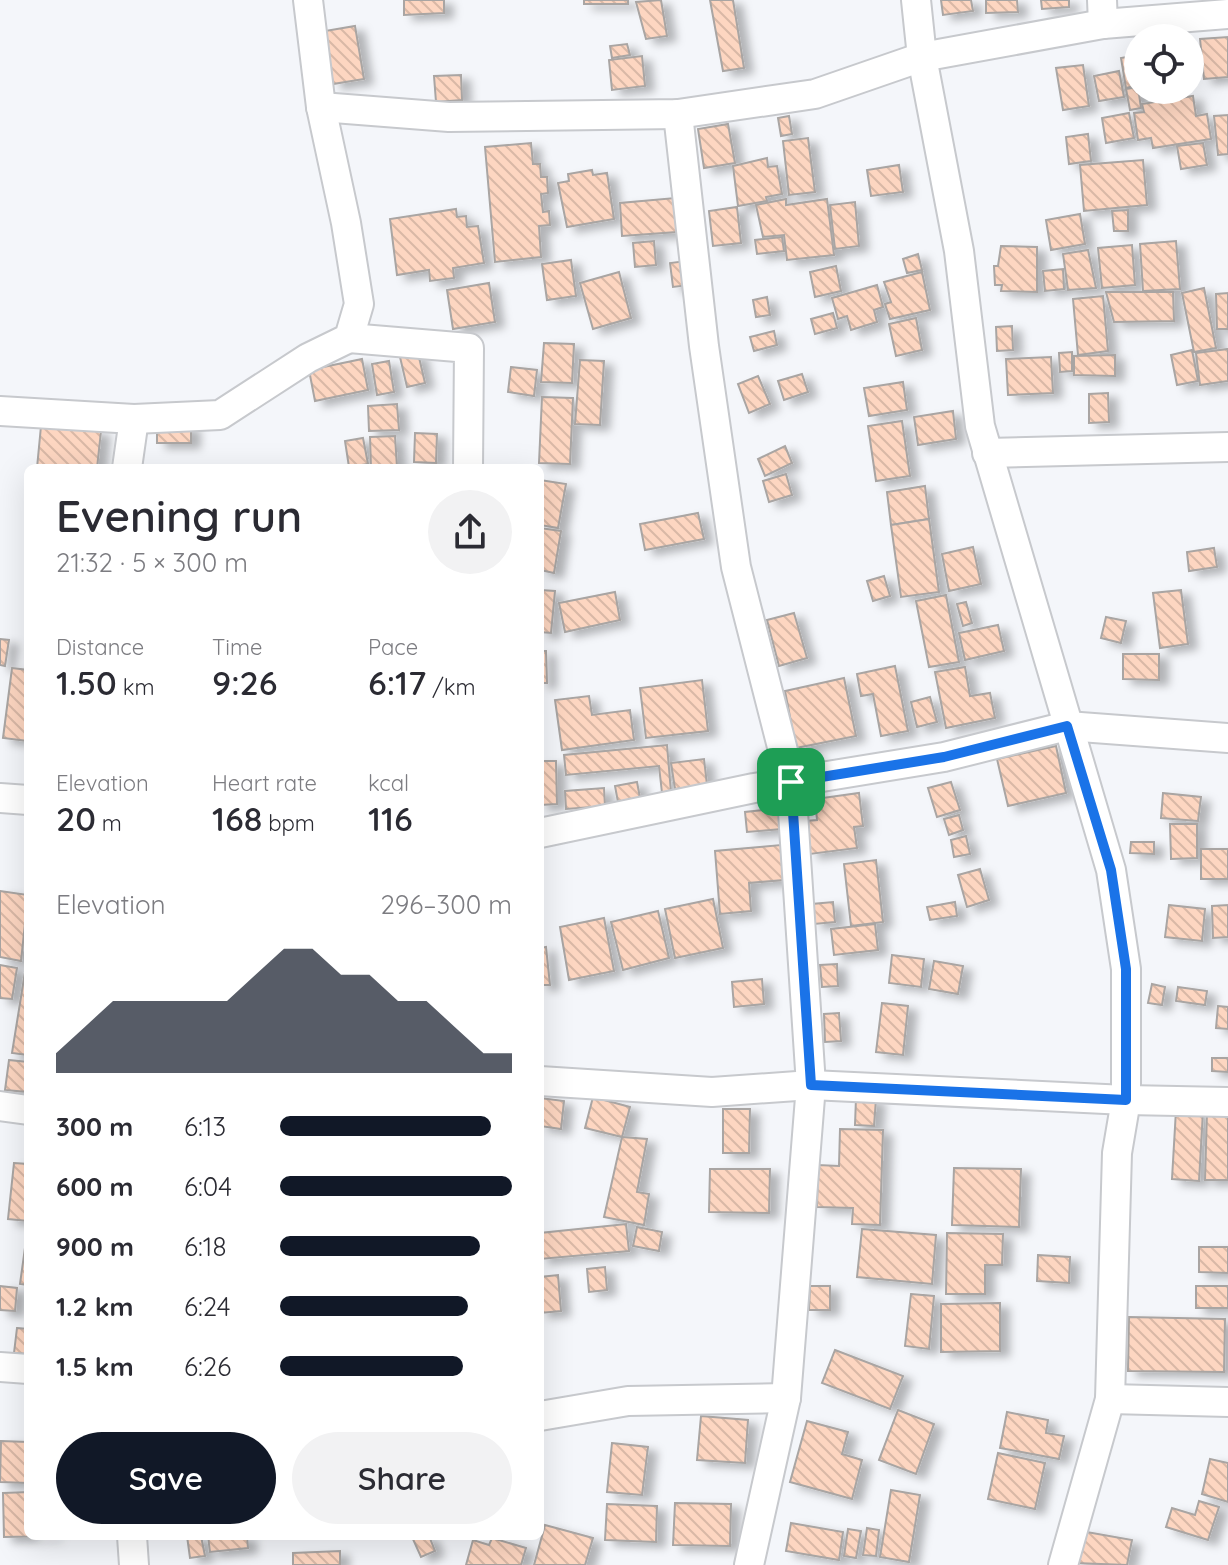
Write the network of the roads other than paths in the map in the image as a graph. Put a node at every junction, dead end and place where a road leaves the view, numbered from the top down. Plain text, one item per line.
1 (308, 0) edge
2 (916, 0) edge
3 (1102, 12) edge
4 (1228, 14) edge
5 (922, 57) junction
6 (321, 107) junction
7 (678, 114) junction
8 (349, 338) junction
9 (0, 411) edge
10 (134, 419) junction
11 (1228, 447) edge
12 (987, 453) junction
13 (128, 464) edge
14 (468, 464) edge
15 (1067, 726) junction
16 (1228, 738) edge
17 (791, 782) junction
18 (0, 798) edge
19 (24, 800) edge
20 (544, 832) edge
21 (544, 1081) edge
22 (811, 1085) junction
23 (1126, 1100) junction
24 (1228, 1102) edge
25 (0, 1106) edge
26 (24, 1109) edge
27 (0, 1367) edge
28 (24, 1369) edge
29 (786, 1398) junction
30 (1110, 1399) junction
31 (1228, 1402) edge
32 (544, 1415) edge
33 (132, 1540) edge
34 (134, 1565) edge
35 (749, 1565) edge
36 (1063, 1565) edge

1 - 6 street
2 - 5 street
3 - 4 street
3 - 5 street
5 - 7 street
5 - 12 street
6 - 7 street
6 - 8 street
7 - 17 street
8 - 10 street
8 - 14 street
9 - 10 street
10 - 13 street
11 - 12 street
12 - 15 street
15 - 16 street
15 - 17 street
15 - 23 street
17 - 20 street
17 - 22 street
18 - 19 street
21 - 22 street
22 - 23 street
22 - 29 street
23 - 24 street
23 - 30 street
25 - 26 street
27 - 28 street
29 - 32 street
29 - 35 street
30 - 31 street
30 - 36 street
33 - 34 street

